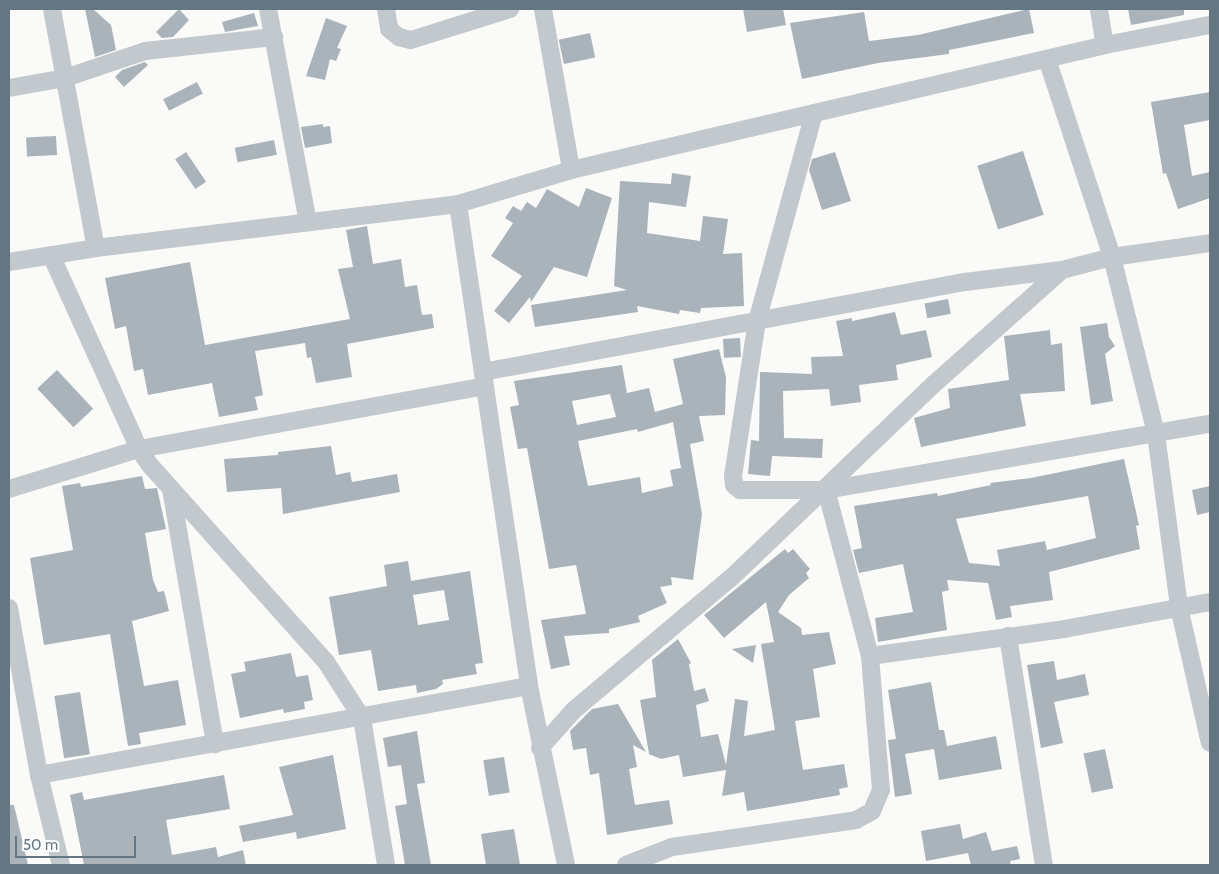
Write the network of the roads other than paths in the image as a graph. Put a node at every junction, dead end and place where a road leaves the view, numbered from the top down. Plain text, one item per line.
1 (52, 9) edge
2 (268, 9) edge
3 (386, 9) edge
4 (510, 9) edge
5 (543, 9) edge
6 (1099, 9) edge
7 (1210, 25) edge
8 (274, 37) junction
9 (1105, 45) junction
10 (1047, 59) junction
11 (65, 78) junction
12 (9, 88) edge
13 (814, 113) junction
14 (571, 170) junction
15 (458, 204) junction
16 (308, 222) junction
17 (1210, 242) edge
18 (96, 248) junction
19 (51, 255) junction
20 (1112, 257) junction
21 (9, 262) edge
22 (1062, 270) junction
23 (757, 321) junction
24 (484, 379) junction
25 (1210, 424) edge
26 (1156, 434) junction
27 (139, 449) junction
28 (9, 489) edge
29 (171, 489) junction
30 (826, 490) junction
31 (1210, 602) edge
32 (1179, 607) junction
33 (9, 608) edge
34 (1008, 636) junction
35 (870, 656) junction
36 (528, 686) junction
37 (362, 718) junction
38 (1210, 743) edge
39 (215, 744) junction
40 (540, 748) junction
41 (39, 775) junction
42 (61, 865) edge
43 (386, 865) edge
44 (566, 865) edge
45 (626, 865) edge
46 (1044, 865) edge

1 - 11 street
2 - 8 street
3 - 4 street
5 - 14 street
6 - 9 street
7 - 9 street
8 - 11 street
8 - 16 street
9 - 10 street
10 - 13 street
10 - 20 street
11 - 12 street
11 - 18 street
13 - 14 street
13 - 23 street
14 - 15 street
15 - 16 street
15 - 24 street
16 - 18 street
17 - 20 street
18 - 19 street
19 - 21 street
19 - 27 street
20 - 22 street
20 - 26 street
22 - 23 street
22 - 30 street
23 - 24 street
23 - 30 street
24 - 27 street
24 - 36 street
25 - 26 street
26 - 30 street
26 - 32 street
27 - 28 street
27 - 29 street
29 - 37 street
29 - 39 street
30 - 35 street
30 - 40 street
31 - 32 street
32 - 34 street
32 - 38 street
33 - 41 street
34 - 35 street
34 - 46 street
35 - 45 street
36 - 37 street
36 - 40 street
37 - 39 street
37 - 43 street
39 - 41 street
40 - 44 street
41 - 42 street

